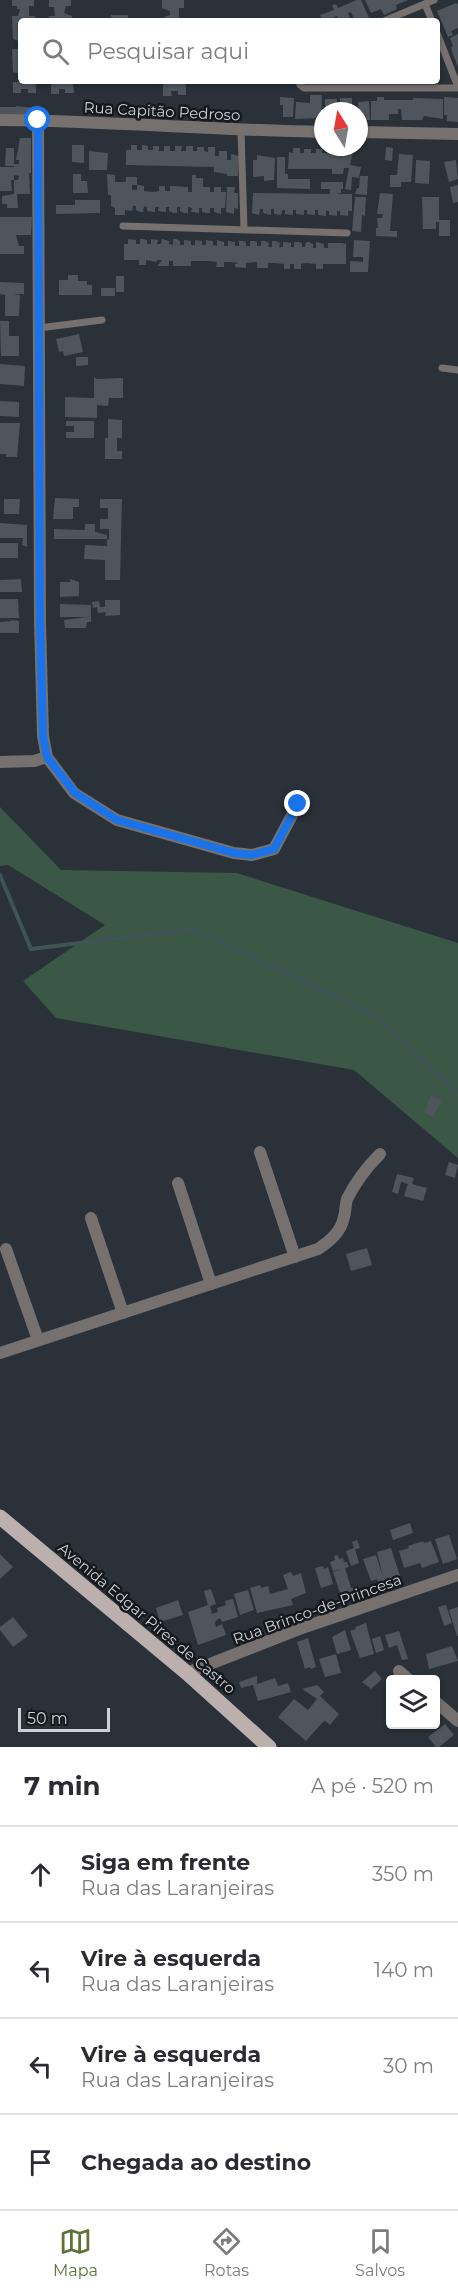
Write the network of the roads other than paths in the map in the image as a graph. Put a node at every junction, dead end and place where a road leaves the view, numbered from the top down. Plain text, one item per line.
1 (434, 0) edge
2 (425, 4) junction
3 (391, 18) edge
4 (431, 18) edge
5 (440, 41) edge
6 (300, 84) edge
7 (458, 87) edge
8 (0, 120) edge
9 (38, 120) junction
10 (242, 130) junction
11 (314, 132) edge
12 (368, 132) edge
13 (458, 134) edge
14 (123, 226) dead end
15 (244, 230) junction
16 (347, 233) dead end
17 (102, 320) dead end
18 (39, 328) junction
19 (442, 368) dead end
20 (458, 369) edge
21 (47, 757) junction
22 (0, 762) edge
23 (298, 804) dead end
24 (260, 1152) dead end
25 (380, 1154) dead end
26 (178, 1183) dead end
27 (91, 1218) dead end
28 (6, 1249) dead end
29 (295, 1257) junction
30 (211, 1284) junction
31 (123, 1313) junction
32 (38, 1340) junction
33 (0, 1353) edge
34 (1, 1518) edge
35 (458, 1575) edge
36 (187, 1673) junction
37 (440, 1706) edge
38 (458, 1721) edge
39 (261, 1743) edge

1 - 2 lane
2 - 3 lane
2 - 4 lane
5 - 7 lane
6 - 7 lane
8 - 9 street, Rua Capitão Pedroso
9 - 10 street, Rua Capitão Pedroso
9 - 18 street
10 - 11 street, Rua Capitão Pedroso
10 - 15 lane
12 - 13 street
14 - 15 lane
15 - 16 lane
17 - 18 lane
18 - 21 street
19 - 20 lane
21 - 22 street
21 - 23 street
24 - 29 street
25 - 29 street
26 - 30 street
27 - 31 street
28 - 32 street
29 - 30 street
30 - 31 street
31 - 32 street
32 - 33 street
34 - 36 main road, Avenida Edgar Pires de Castro
35 - 36 street, Rua Brinco-de-Princesa
36 - 39 main road, Avenida Edgar Pires de Castro
37 - 38 street

